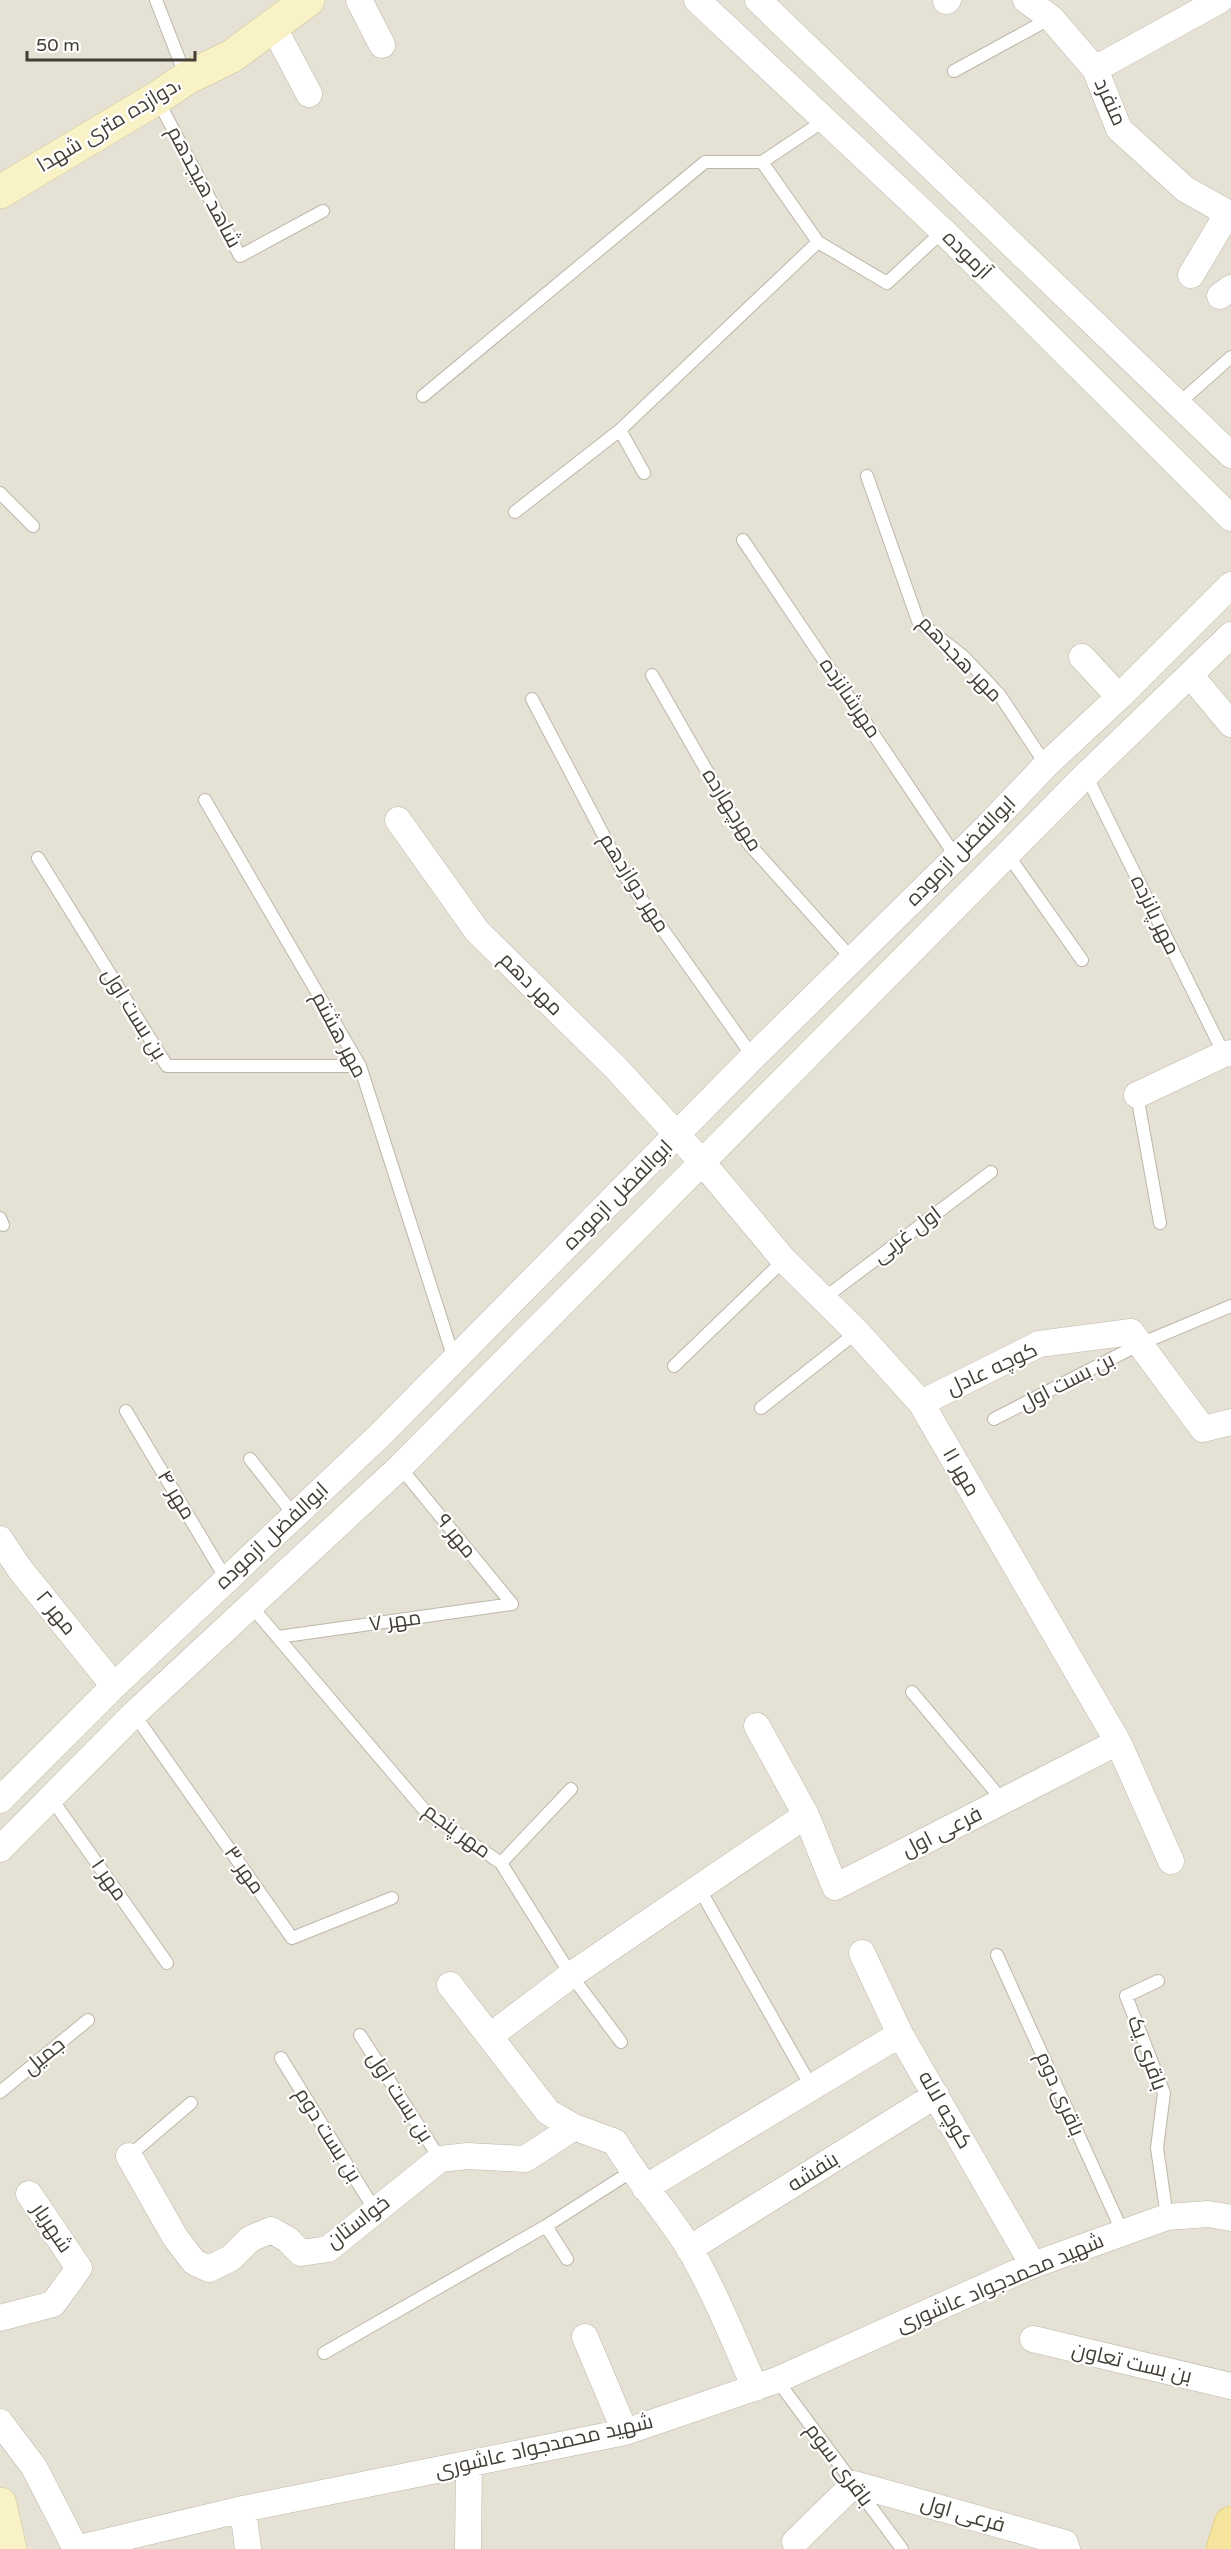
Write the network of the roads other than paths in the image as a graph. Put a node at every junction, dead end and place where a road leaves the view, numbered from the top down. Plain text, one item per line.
1 (156, 0) edge
2 (308, 0) edge
3 (359, 0) edge
4 (697, 0) edge
5 (758, 0) edge
6 (1026, 0) edge
7 (1220, 0) edge
8 (1051, 18) junction
9 (273, 26) junction
10 (382, 45) dead end
11 (1095, 69) junction
12 (954, 71) dead end
13 (187, 78) junction
14 (309, 94) dead end
15 (157, 98) junction
16 (825, 120) junction
17 (762, 162) junction
18 (1, 188) edge
19 (323, 211) dead end
20 (1229, 214) edge
21 (943, 231) junction
22 (818, 242) junction
23 (1191, 275) dead end
24 (1231, 357) edge
25 (423, 396) dead end
26 (1178, 404) junction
27 (620, 430) junction
28 (1229, 450) edge
29 (644, 473) dead end
30 (867, 476) dead end
31 (0, 493) edge
32 (515, 512) dead end
33 (1231, 518) edge
34 (33, 526) dead end
35 (743, 540) dead end
36 (1231, 585) edge
37 (1231, 635) edge
38 (1082, 657) dead end
39 (652, 675) dead end
40 (1191, 676) junction
41 (1119, 697) junction
42 (532, 699) dead end
43 (1231, 724) edge
44 (1046, 765) junction
45 (1086, 775) junction
46 (205, 800) dead end
47 (398, 820) dead end
48 (1008, 855) junction
49 (956, 857) junction
50 (38, 858) dead end
51 (853, 960) junction
52 (1082, 960) dead end
53 (1227, 1054) edge
54 (753, 1057) junction
55 (360, 1066) junction
56 (1137, 1095) joint
57 (677, 1136) junction
58 (702, 1162) junction
59 (991, 1172) dead end
60 (1160, 1223) dead end
61 (784, 1260) junction
62 (823, 1299) junction
63 (1231, 1306) edge
64 (857, 1332) junction
65 (1140, 1344) junction
66 (454, 1359) junction
67 (674, 1366) dead end
68 (921, 1403) junction
69 (760, 1408) dead end
70 (126, 1411) dead end
71 (994, 1419) dead end
72 (1231, 1422) edge
73 (250, 1459) dead end
74 (400, 1467) junction
75 (294, 1515) junction
76 (0, 1539) edge
77 (10, 1570) edge
78 (226, 1579) junction
79 (512, 1604) joint
80 (251, 1606) junction
81 (278, 1637) junction
82 (114, 1686) junction
83 (912, 1692) dead end
84 (134, 1714) junction
85 (758, 1726) dead end
86 (1118, 1742) junction
87 (571, 1789) dead end
88 (51, 1798) junction
89 (0, 1800) edge
90 (1003, 1802) junction
91 (806, 1815) junction
92 (0, 1848) edge
93 (1171, 1861) dead end
94 (501, 1863) junction
95 (699, 1888) junction
96 (392, 1898) dead end
97 (862, 1953) dead end
98 (997, 1954) dead end
99 (167, 1963) dead end
100 (571, 1975) junction
101 (1158, 1981) dead end
102 (450, 1985) dead end
103 (88, 2020) dead end
104 (900, 2034) junction
105 (360, 2035) dead end
106 (490, 2036) junction
107 (621, 2042) dead end
108 (281, 2058) dead end
109 (812, 2088) junction
110 (0, 2092) edge
111 (936, 2095) junction
112 (191, 2103) dead end
113 (574, 2127) junction
114 (129, 2156) joint
115 (440, 2159) junction
116 (639, 2180) junction
117 (29, 2194) dead end
118 (376, 2212) junction
119 (1167, 2217) junction
120 (1231, 2218) edge
121 (546, 2226) junction
122 (1123, 2233) junction
123 (689, 2249) junction
124 (567, 2259) dead end
125 (1033, 2265) junction
126 (0, 2318) edge
127 (585, 2337) dead end
128 (1033, 2339) dead end
129 (324, 2354) dead end
130 (766, 2384) junction
131 (1231, 2386) edge
132 (0, 2422) edge
133 (625, 2432) junction
134 (469, 2465) junction
135 (854, 2484) junction
136 (0, 2504) edge
137 (243, 2509) junction
138 (1231, 2523) edge
139 (795, 2542) dead end
140 (10, 2549) edge
141 (76, 2549) edge
142 (248, 2549) edge
143 (468, 2549) edge
144 (902, 2549) edge
145 (1067, 2549) edge
146 (1223, 2549) edge

1 - 13 lane
2 - 9 street, دوازده متری شهدا،
3 - 10 street
4 - 16 street, آزموده
5 - 26 street, آزموده
6 - 8 street, منفرد
7 - 11 street
8 - 11 street, منفرد
8 - 12 lane
9 - 13 street, دوازده متری شهدا،
9 - 14 street
11 - 20 street, منفرد
13 - 15 street, دوازده متری شهدا،
15 - 18 street, دوازده متری شهدا،
15 - 19 lane, شاهد هیجدهم
16 - 17 lane
16 - 21 street, آزموده
17 - 22 lane
17 - 25 lane
20 - 23 street
21 - 22 lane
21 - 33 street, آزموده
22 - 27 lane
24 - 26 lane
26 - 28 street, آزموده
27 - 29 lane
27 - 32 lane
30 - 44 lane, مهر هجدهم
31 - 34 lane
35 - 49 lane, مهرشانزده
36 - 41 street, ابوالفضل ازموده
37 - 40 street, ابوالفضل ازموده
38 - 41 street
39 - 51 lane, مهرچهارده
40 - 43 street
40 - 45 street, ابوالفضل ازموده
41 - 44 street, ابوالفضل ازموده
42 - 54 lane, مهر دوازدهم
44 - 49 street, ابوالفضل ازموده
45 - 48 street, ابوالفضل ازموده
45 - 53 lane, مهر پانزده
46 - 55 lane, مهر هشتم
47 - 57 street, مهر دهم
48 - 52 lane
48 - 58 street, ابوالفضل ازموده
49 - 51 street, ابوالفضل ازموده
50 - 55 lane, بن بست اول
51 - 54 street, ابوالفضل ازموده
53 - 56 street
54 - 57 street, ابوالفضل ازموده
55 - 66 lane, مهر هشتم
56 - 60 lane
57 - 58 street, مهر ۱۱
57 - 66 street, ابوالفضل ازموده
58 - 61 street, مهر ۱۱
58 - 74 street, ابوالفضل ازموده
59 - 62 lane, اول غربی
61 - 62 street, مهر ۱۱
61 - 67 lane
62 - 64 street, مهر ۱۱
63 - 65 lane
64 - 68 street, مهر ۱۱
64 - 69 lane
65 - 68 street, کوچه عادل
65 - 71 lane, بن بست اول
65 - 72 street
66 - 75 street, ابوالفضل ازموده
68 - 86 street, مهر ۱۱
70 - 78 lane, مهر ۴
73 - 75 lane
74 - 79 lane, مهر ۹
74 - 80 street, ابوالفضل ازموده
75 - 78 street, ابوالفضل ازموده
76 - 77 street, مهر ۲
77 - 82 street, مهر ۲
78 - 82 street, ابوالفضل ازموده
79 - 81 lane, مهر ۷
80 - 81 lane, مهر پنجم
80 - 84 street, ابوالفضل ازموده
81 - 94 lane, مهر پنجم
82 - 89 street, ابوالفضل ازموده
83 - 90 lane
84 - 88 street, ابوالفضل ازموده
84 - 96 lane, مهر ۳
85 - 91 street, فرعی اول
86 - 90 street, فرعی اول
86 - 93 street, مهر ۱۱
87 - 94 lane
88 - 92 street, ابوالفضل ازموده
88 - 99 lane, مهر ۱
90 - 91 street, فرعی اول
91 - 95 street
94 - 100 lane, مهر پنجم
95 - 100 street
95 - 109 lane
97 - 104 street, کوچه لاله
98 - 122 lane, باقری دوم
100 - 106 street
100 - 107 lane, مهر پنجم
101 - 119 lane, باقری یک
102 - 106 street
103 - 110 lane, جمیل
104 - 109 street
104 - 111 street, کوچه لاله
105 - 115 lane, بن بست اول
106 - 113 street
108 - 118 lane, بن بست دوم
109 - 116 street
111 - 123 street, بنفشه
111 - 125 street, کوچه لاله
112 - 114 lane
113 - 115 street
113 - 116 street
114 - 118 street, خواستان
115 - 118 street, خواستان
116 - 121 lane
116 - 123 street
117 - 126 street, شهریار
119 - 120 street, شهید محمدجواد عاشوری
119 - 122 street, شهید محمدجواد عاشوری
121 - 124 lane
121 - 129 lane
122 - 125 street, شهید محمدجواد عاشوری
123 - 130 street
125 - 130 street, شهید محمدجواد عاشوری
127 - 133 street
128 - 131 street, بن‌ بست تعاون
130 - 133 street, شهید محمدجواد عاشوری
130 - 135 lane, باقری سوم
132 - 141 street
133 - 134 street, شهید محمدجواد عاشوری
134 - 137 street, شهید محمدجواد عاشوری
134 - 143 street
135 - 139 street
135 - 144 lane, باقری سوم
135 - 145 street, فرعی اول
136 - 140 street
137 - 141 street, شهید محمدجواد عاشوری
137 - 142 street
138 - 146 main road

